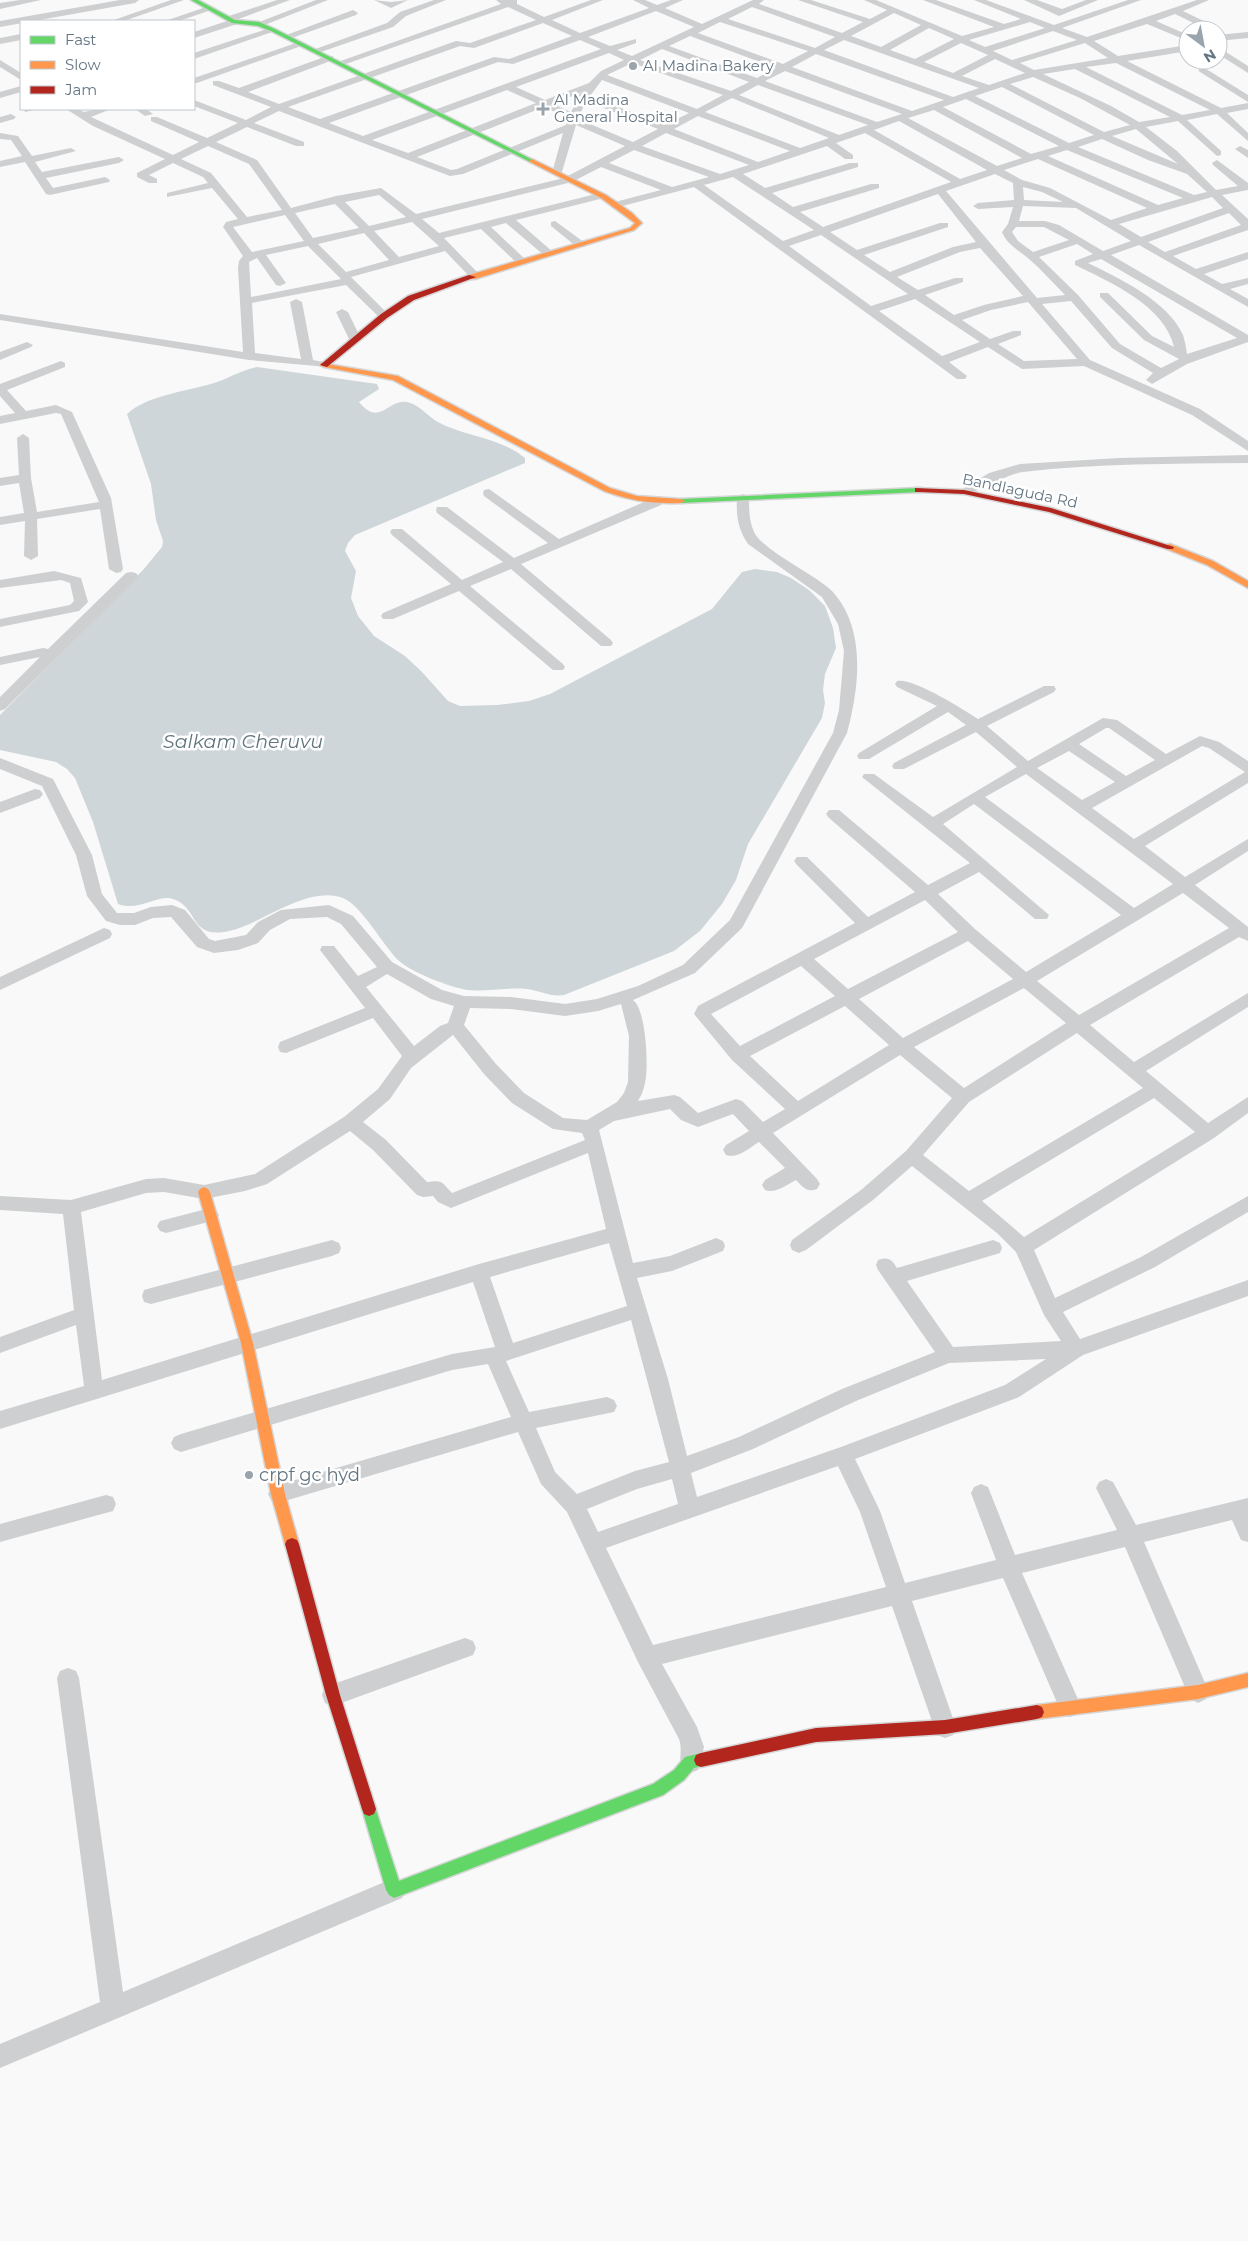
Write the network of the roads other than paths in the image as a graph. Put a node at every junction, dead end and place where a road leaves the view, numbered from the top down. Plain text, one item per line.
1 (38, 0) edge
2 (135, 0) edge
3 (180, 0) edge
4 (286, 0) edge
5 (324, 0) edge
6 (378, 0) edge
7 (404, 0) edge
8 (442, 0) edge
9 (519, 0) edge
10 (599, 0) edge
11 (637, 0) edge
12 (679, 0) edge
13 (802, 0) edge
14 (868, 0) edge
15 (928, 0) edge
16 (962, 0) edge
17 (978, 0) edge
18 (1028, 0) edge
19 (1205, 0) edge
20 (1088, 1) edge
21 (18, 2) edge
22 (111, 2) edge
23 (504, 2) edge
24 (756, 2) edge
25 (1140, 2) edge
26 (205, 3) edge
27 (0, 6) edge
28 (946, 7) junction
29 (656, 8) junction
30 (894, 10) junction
31 (72, 12) junction
32 (1062, 12) junction
33 (353, 13) dead end
34 (1171, 13) junction
35 (720, 19) junction
36 (918, 19) junction
37 (31, 20) edge
38 (77, 20) edge
39 (120, 20) edge
40 (172, 20) edge
41 (232, 20) junction
42 (543, 20) junction
43 (1034, 20) junction
44 (1187, 20) edge
45 (20, 21) edge
46 (1148, 21) junction
47 (871, 22) junction
48 (0, 24) edge
49 (259, 24) junction
50 (405, 24) junction
51 (929, 24) junction
52 (702, 27) junction
53 (1003, 27) junction
54 (1054, 27) junction
55 (272, 30) junction
56 (431, 31) junction
57 (690, 33) junction
58 (1178, 34) edge
59 (195, 35) edge
60 (1228, 35) edge
61 (579, 36) junction
62 (844, 36) junction
63 (20, 37) edge
64 (286, 37) junction
65 (1246, 37) edge
66 (962, 39) junction
67 (1087, 40) junction
68 (0, 41) edge
69 (633, 41) dead end
70 (459, 43) junction
71 (302, 44) junction
72 (471, 46) junction
73 (661, 46) junction
74 (315, 50) junction
75 (609, 50) junction
76 (883, 50) junction
77 (986, 50) junction
78 (1178, 50) edge
79 (816, 51) junction
80 (996, 55) junction
81 (195, 56) edge
82 (1228, 57) edge
83 (497, 59) junction
84 (1116, 59) junction
85 (335, 60) junction
86 (632, 60) junction
87 (510, 62) junction
88 (916, 62) junction
89 (0, 63) edge
90 (1011, 63) junction
91 (786, 66) junction
92 (1078, 67) junction
93 (1203, 70) dead end
94 (1248, 70) edge
95 (1034, 74) junction
96 (20, 76) edge
97 (364, 76) junction
98 (600, 76) junction
99 (954, 76) junction
100 (535, 77) junction
101 (195, 81) edge
102 (758, 81) junction
103 (216, 83) dead end
104 (1002, 84) junction
105 (506, 86) junction
106 (589, 86) junction
107 (988, 88) junction
108 (20, 89) edge
109 (238, 92) junction
110 (570, 93) junction
111 (398, 94) junction
112 (0, 95) edge
113 (732, 95) junction
114 (582, 96) junction
115 (967, 96) junction
116 (1248, 99) edge
117 (953, 100) junction
118 (195, 103) edge
119 (543, 103) junction
120 (935, 106) junction
121 (1248, 106) edge
122 (279, 107) junction
123 (73, 110) edge
124 (103, 110) edge
125 (1218, 110) junction
126 (434, 112) junction
127 (697, 112) junction
128 (147, 114) edge
129 (912, 114) junction
130 (83, 116) junction
131 (11, 117) dead end
132 (1179, 117) junction
133 (900, 118) junction
134 (0, 120) edge
135 (572, 121) junction
136 (244, 123) junction
137 (319, 123) junction
138 (876, 125) junction
139 (1139, 125) junction
140 (666, 128) junction
141 (865, 129) junction
142 (471, 130) junction
143 (0, 136) edge
144 (1103, 136) junction
145 (1248, 138) edge
146 (364, 139) junction
147 (1156, 139) junction
148 (832, 140) junction
149 (207, 141) junction
150 (300, 144) dead end
151 (633, 146) junction
152 (1069, 147) junction
153 (1130, 148) junction
154 (512, 150) junction
155 (71, 151) dead end
156 (802, 152) junction
157 (408, 157) junction
158 (1035, 157) junction
159 (174, 158) junction
160 (28, 159) junction
161 (119, 160) dead end
162 (601, 163) junction
163 (0, 164) edge
164 (760, 166) junction
165 (997, 171) junction
166 (1191, 172) junction
167 (557, 173) junction
168 (735, 173) junction
169 (39, 176) junction
170 (719, 177) junction
171 (105, 180) dead end
172 (568, 180) junction
173 (153, 181) dead end
174 (1018, 182) junction
175 (695, 183) junction
176 (960, 183) junction
177 (214, 184) junction
178 (874, 186) dead end
179 (1247, 187) edge
180 (669, 189) junction
181 (940, 190) junction
182 (763, 192) junction
183 (1214, 192) junction
184 (171, 194) dead end
185 (600, 196) junction
186 (1192, 198) junction
187 (336, 199) junction
188 (1019, 203) junction
189 (615, 205) junction
190 (978, 206) dead end
191 (1081, 207) junction
192 (1156, 208) junction
193 (1229, 208) junction
194 (286, 210) junction
195 (791, 211) junction
196 (411, 217) junction
197 (508, 219) junction
198 (244, 220) junction
199 (554, 224) dead end
200 (1013, 224) junction
201 (1109, 224) junction
202 (483, 225) junction
203 (944, 225) dead end
204 (1248, 226) edge
205 (366, 230) junction
206 (820, 232) junction
207 (437, 237) junction
208 (1079, 240) junction
209 (1142, 241) junction
210 (310, 242) junction
211 (983, 244) junction
212 (581, 245) junction
213 (780, 246) junction
214 (447, 247) junction
215 (549, 254) junction
216 (855, 254) junction
217 (254, 255) junction
218 (1101, 255) junction
219 (1248, 255) edge
220 (1032, 256) junction
221 (1166, 256) junction
222 (397, 261) junction
223 (522, 262) junction
224 (1196, 273) junction
225 (475, 276) junction
226 (889, 276) junction
227 (345, 278) junction
228 (959, 280) dead end
229 (1248, 281) edge
230 (280, 282) dead end
231 (1221, 288) junction
232 (915, 294) junction
233 (1104, 295) dead end
234 (1074, 297) junction
235 (1033, 300) junction
236 (247, 301) junction
237 (296, 302) dead end
238 (1248, 304) edge
239 (870, 310) junction
240 (342, 312) dead end
241 (384, 316) junction
242 (0, 317) edge
243 (953, 319) junction
244 (15, 320) junction
245 (0, 325) edge
246 (1017, 333) dead end
247 (1247, 338) edge
248 (355, 339) junction
249 (989, 343) junction
250 (27, 345) dead end
251 (0, 356) edge
252 (249, 356) junction
253 (1185, 358) junction
254 (940, 361) junction
255 (307, 362) junction
256 (1086, 362) junction
257 (61, 365) dead end
258 (324, 365) junction
259 (1162, 373) junction
260 (961, 376) dead end
261 (0, 389) edge
262 (1155, 392) junction
263 (22, 414) junction
264 (0, 420) edge
265 (23, 438) dead end
266 (1248, 447) edge
267 (1248, 458) edge
268 (25, 478) junction
269 (0, 482) edge
270 (964, 492) junction
271 (489, 493) dead end
272 (743, 498) junction
273 (656, 502) junction
274 (104, 505) junction
275 (442, 510) dead end
276 (31, 517) junction
277 (0, 521) edge
278 (397, 532) dead end
279 (558, 544) junction
280 (31, 556) dead end
281 (512, 563) junction
282 (116, 569) dead end
283 (131, 576) dead end
284 (0, 584) edge
285 (1248, 585) edge
286 (459, 586) junction
287 (388, 616) dead end
288 (0, 622) edge
289 (606, 643) dead end
290 (43, 652) dead end
291 (0, 661) edge
292 (558, 667) dead end
293 (902, 684) dead end
294 (1049, 689) dead end
295 (0, 706) edge
296 (948, 706) junction
297 (977, 725) junction
298 (1069, 744) junction
299 (864, 756) dead end
300 (1165, 760) junction
301 (0, 763) edge
302 (899, 766) dead end
303 (1026, 767) junction
304 (1248, 768) edge
305 (869, 776) dead end
306 (1248, 776) edge
307 (1124, 781) junction
308 (35, 794) dead end
309 (974, 797) junction
310 (0, 808) edge
311 (1080, 808) junction
312 (834, 814) dead end
313 (933, 824) junction
314 (1248, 844) edge
315 (1134, 846) junction
316 (802, 861) dead end
317 (981, 864) junction
318 (1184, 885) junction
319 (927, 893) junction
320 (1041, 915) dead end
321 (1132, 915) junction
322 (867, 925) junction
323 (1244, 932) edge
324 (969, 933) junction
325 (104, 934) dead end
326 (328, 950) dead end
327 (804, 958) junction
328 (380, 972) dead end
329 (1026, 980) junction
330 (0, 984) edge
331 (356, 985) junction
332 (849, 997) junction
333 (1248, 999) edge
334 (464, 1002) junction
335 (629, 1005) dead end
336 (376, 1010) junction
337 (1079, 1023) junction
338 (455, 1028) junction
339 (901, 1046) junction
340 (286, 1047) dead end
341 (738, 1055) junction
342 (413, 1057) junction
343 (1134, 1070) junction
344 (1155, 1089) junction
345 (963, 1097) junction
346 (1245, 1109) edge
347 (798, 1111) junction
348 (610, 1116) junction
349 (350, 1122) junction
350 (761, 1133) junction
351 (1208, 1133) junction
352 (592, 1135) junction
353 (732, 1150) dead end
354 (912, 1156) junction
355 (797, 1170) junction
356 (812, 1184) dead end
357 (771, 1185) dead end
358 (204, 1192) junction
359 (968, 1201) junction
360 (0, 1203) edge
361 (1248, 1203) edge
362 (71, 1207) junction
363 (210, 1215) junction
364 (166, 1226) dead end
365 (616, 1234) junction
366 (799, 1245) dead end
367 (716, 1246) dead end
368 (1023, 1247) junction
369 (332, 1248) dead end
370 (993, 1248) dead end
371 (479, 1272) junction
372 (627, 1272) junction
373 (227, 1278) junction
374 (1248, 1288) edge
375 (151, 1296) dead end
376 (1051, 1309) junction
377 (638, 1310) junction
378 (85, 1314) junction
379 (246, 1343) junction
380 (0, 1345) edge
381 (1076, 1349) junction
382 (500, 1354) junction
383 (948, 1355) junction
384 (94, 1390) junction
385 (607, 1406) dead end
386 (261, 1419) junction
387 (0, 1420) edge
388 (524, 1422) junction
389 (181, 1443) dead end
390 (843, 1455) junction
391 (680, 1468) junction
392 (1106, 1488) dead end
393 (981, 1493) dead end
394 (278, 1494) junction
395 (106, 1504) dead end
396 (574, 1505) junction
397 (690, 1509) junction
398 (1242, 1509) edge
399 (0, 1533) edge
400 (1248, 1533) edge
401 (1131, 1536) junction
402 (593, 1543) junction
403 (1009, 1567) junction
404 (898, 1594) junction
405 (465, 1648) dead end
406 (647, 1657) junction
407 (68, 1678) dead end
408 (1248, 1680) edge
409 (1198, 1692) junction
410 (333, 1695) junction
411 (1070, 1706) junction
412 (946, 1727) junction
413 (690, 1762) junction
414 (394, 1890) junction
415 (114, 2008) junction
416 (0, 2056) edge

1 - 21 street
2 - 22 street
3 - 39 street
4 - 41 street
5 - 49 street
6 - 7 street
8 - 50 street
9 - 23 street
10 - 42 street
11 - 29 street
12 - 29 street
13 - 47 street
14 - 30 street
15 - 28 street
16 - 28 street
17 - 43 street
18 - 32 street
19 - 34 street
20 - 32 street
21 - 27 street
21 - 37 street
22 - 31 street
22 - 39 street
23 - 42 street
23 - 56 street
24 - 35 street
24 - 62 street
25 - 34 street
25 - 54 street
26 - 40 street
26 - 41 street
28 - 36 street
28 - 53 street
29 - 52 street
29 - 61 street
30 - 36 street
30 - 47 street
31 - 37 street
31 - 38 street
32 - 43 street
33 - 64 street
34 - 44 street
34 - 46 street
35 - 52 street
35 - 79 street
36 - 51 street
41 - 49 street
41 - 59 street
42 - 61 street
42 - 72 street
43 - 53 street
43 - 54 street
45 - 48 street
46 - 58 street
46 - 67 street
47 - 62 street
49 - 55 street
50 - 56 street
50 - 74 street
51 - 66 street
51 - 76 street
52 - 57 street
53 - 66 street
54 - 67 street
54 - 77 street
55 - 64 street
55 - 81 street
56 - 70 street
56 - 85 street
57 - 73 street
57 - 91 street
60 - 65 street
61 - 75 street
61 - 87 street
62 - 76 street
62 - 79 street
63 - 68 street
64 - 71 street
66 - 77 street
66 - 88 street
67 - 84 street
67 - 90 street
69 - 75 street
70 - 72 street
70 - 97 street
71 - 74 street
71 - 101 street
72 - 83 street
73 - 86 street
73 - 102 street
74 - 85 street
75 - 86 street
75 - 100 street
76 - 88 street
77 - 80 street
78 - 84 street
79 - 91 street
79 - 117 street
80 - 90 street
80 - 99 street
82 - 94 street
83 - 87 street
83 - 111 street
84 - 92 street
84 - 125 street
85 - 97 street
85 - 109 street
86 - 98 street
86 - 113 street
87 - 100 street
88 - 99 street
89 - 96 street
90 - 95 street
91 - 102 street
91 - 129 street
92 - 95 street
92 - 132 street
93 - 116 street
95 - 104 street
95 - 139 street
97 - 111 street
97 - 122 street
98 - 106 street
98 - 127 street
99 - 107 street
100 - 105 street
100 - 110 street
102 - 113 street
102 - 138 street
103 - 109 street
104 - 107 street
104 - 144 street
105 - 119 street
105 - 126 street
106 - 110 street
106 - 114 street
107 - 115 street
108 - 112 street
109 - 122 street
110 - 119 street
111 - 126 street
111 - 137 street
113 - 127 street
113 - 148 street
114 - 135 street
114 - 140 street
115 - 117 street
115 - 152 street
117 - 120 street
118 - 136 street
119 - 135 street
119 - 142 street
120 - 129 street
120 - 158 street
121 - 125 street
122 - 136 street
122 - 137 street
123 - 130 street
124 - 130 street
125 - 132 street
125 - 145 street
126 - 142 street
126 - 146 street
127 - 140 street
127 - 156 street
128 - 149 street
129 - 133 street
130 - 159 street
131 - 134 street
132 - 139 street
132 - 179 street
133 - 138 street
133 - 165 street
135 - 151 street
135 - 154 street
135 - 167 street
136 - 149 street
136 - 150 street
137 - 146 street
138 - 141 street
139 - 144 street
139 - 147 street
140 - 151 street
140 - 164 street
141 - 148 street
141 - 176 street
142 - 154 street
142 - 157 street
143 - 160 street
144 - 152 street
144 - 153 street
146 - 157 street
147 - 153 street
147 - 166 street
148 - 156 street
148 - 182 street
149 - 159 street
149 - 194 street
151 - 162 street
151 - 170 street
152 - 158 street
152 - 186 street
153 - 166 street
154 - 157 street
154 - 167 street
155 - 160 street
156 - 164 street
158 - 165 street
158 - 192 street
159 - 173 street
159 - 177 street
160 - 163 street
160 - 169 street
161 - 169 street
162 - 172 street
162 - 180 street
164 - 168 street
165 - 174 street
165 - 176 street
166 - 183 street
167 - 172 street
168 - 170 street
168 - 182 street
169 - 171 street
170 - 175 street
172 - 185 street
172 - 196 street
174 - 188 street
174 - 191 street
175 - 180 street
175 - 213 street
176 - 181 street
177 - 184 street
177 - 198 street
178 - 195 street
179 - 183 street
180 - 189 street
181 - 206 street
181 - 211 street
182 - 195 street
183 - 186 street
183 - 193 street
185 - 189 street
185 - 197 street
186 - 192 street
187 - 194 street
187 - 196 street
187 - 205 street
188 - 190 street
188 - 191 street
188 - 200 street
189 - 212 street
191 - 201 street
192 - 201 street
193 - 204 street
193 - 209 street
194 - 198 street
194 - 210 street
195 - 206 street
196 - 205 street
196 - 207 street
197 - 202 street
197 - 215 street
198 - 217 street
199 - 212 street
200 - 208 street
200 - 220 street
201 - 209 street
202 - 207 street
202 - 223 street
203 - 216 street
204 - 221 street
205 - 210 street
205 - 222 street
206 - 213 street
206 - 216 street
207 - 214 street
208 - 218 street
208 - 220 street
209 - 218 street
209 - 221 street
210 - 217 street
210 - 227 street
211 - 226 street
211 - 235 street
212 - 215 street
213 - 239 street
214 - 222 street
214 - 225 street
215 - 223 street
216 - 226 street
217 - 230 street
217 - 236 street
218 - 247 street
218 - 253 street
219 - 224 street
220 - 234 street
221 - 224 street
222 - 227 street
223 - 225 street
224 - 231 street
225 - 241 street
226 - 232 street
227 - 236 street
227 - 241 street
228 - 232 street
229 - 231 street
231 - 238 street
232 - 239 street
232 - 243 street
233 - 253 street
234 - 235 street
234 - 259 street
235 - 243 street
235 - 256 street
236 - 252 street
237 - 255 street
239 - 254 street
240 - 248 street
241 - 248 street
242 - 244 street
243 - 249 street
244 - 245 street
244 - 252 street
246 - 249 street
247 - 253 street
248 - 258 street
249 - 254 street
249 - 256 street
250 - 251 street
252 - 255 street
253 - 259 street
254 - 260 street
255 - 258 street
256 - 262 street
257 - 261 street
258 - 273 street, Bandlaguda Rd
259 - 262 street
261 - 263 street
262 - 266 street
263 - 264 street
263 - 274 street
265 - 268 street
267 - 270 street
268 - 269 street
268 - 276 street
270 - 272 street, Bandlaguda Rd
270 - 285 street, Bandlaguda Rd
271 - 279 street
272 - 273 street, Bandlaguda Rd
272 - 334 street
273 - 279 street
274 - 276 street
274 - 282 street
275 - 281 street
276 - 277 street
276 - 280 street
278 - 286 street
279 - 281 street
281 - 286 street
281 - 289 street
283 - 295 street
284 - 288 street
286 - 287 street
286 - 292 street
290 - 291 street
293 - 296 street
294 - 297 street
296 - 297 street
296 - 299 street
297 - 302 street
297 - 303 street
298 - 300 street
298 - 303 street
298 - 307 street
300 - 304 street
300 - 307 street
301 - 334 street
303 - 309 street
303 - 311 street
305 - 313 street
306 - 315 street
307 - 311 street
308 - 310 street
309 - 313 street
309 - 321 street
311 - 315 street
312 - 319 street
313 - 317 street
314 - 318 street
315 - 318 street
316 - 322 street
317 - 319 street
317 - 320 street
318 - 321 street
318 - 323 street
319 - 322 street
319 - 324 street
321 - 329 street
322 - 327 street
323 - 337 street
324 - 329 street
324 - 332 street
325 - 330 street
326 - 331 street
327 - 332 street
327 - 341 street
328 - 331 street
329 - 337 street
329 - 339 street
331 - 336 street
332 - 339 street
332 - 341 street
333 - 343 street
334 - 338 street
335 - 348 street
336 - 340 street
336 - 342 street
337 - 343 street
337 - 345 street
338 - 342 street
338 - 352 street
339 - 345 street
339 - 347 street
341 - 347 street
342 - 349 street
343 - 344 street
344 - 351 street
344 - 359 street
345 - 354 street
346 - 351 street
347 - 350 street
348 - 350 street
348 - 352 street
349 - 352 street
349 - 358 street
350 - 353 street
350 - 355 street
351 - 368 street
352 - 365 street
354 - 359 street
354 - 366 street
355 - 356 street
355 - 357 street
358 - 362 street
358 - 363 street
359 - 368 street
360 - 362 street
361 - 376 street
362 - 378 street
363 - 364 street
363 - 373 street
365 - 371 street
365 - 372 street
367 - 372 street
368 - 376 street
369 - 373 street
370 - 383 street
371 - 379 street
371 - 382 street
372 - 377 street
373 - 375 street
373 - 379 street
374 - 381 street
376 - 381 street
377 - 382 street
377 - 391 street
378 - 380 street
378 - 384 street
379 - 384 street
379 - 386 street
381 - 383 street
381 - 390 street
382 - 386 street
382 - 388 street
383 - 391 street
384 - 387 street
385 - 388 street
386 - 389 street
386 - 394 street
388 - 394 street
388 - 396 street
390 - 397 street
390 - 404 street
391 - 396 street
391 - 397 street
392 - 401 street
393 - 403 street
394 - 410 street
395 - 399 street
396 - 402 street
397 - 402 street
398 - 400 street
398 - 401 street
401 - 403 street
401 - 409 street
402 - 406 street
403 - 404 street
403 - 411 street
404 - 406 street
404 - 412 street
405 - 410 street
406 - 413 street
407 - 415 street
408 - 409 street
409 - 411 street
410 - 414 street
411 - 412 street
412 - 413 street
413 - 414 street
414 - 415 street
415 - 416 street

